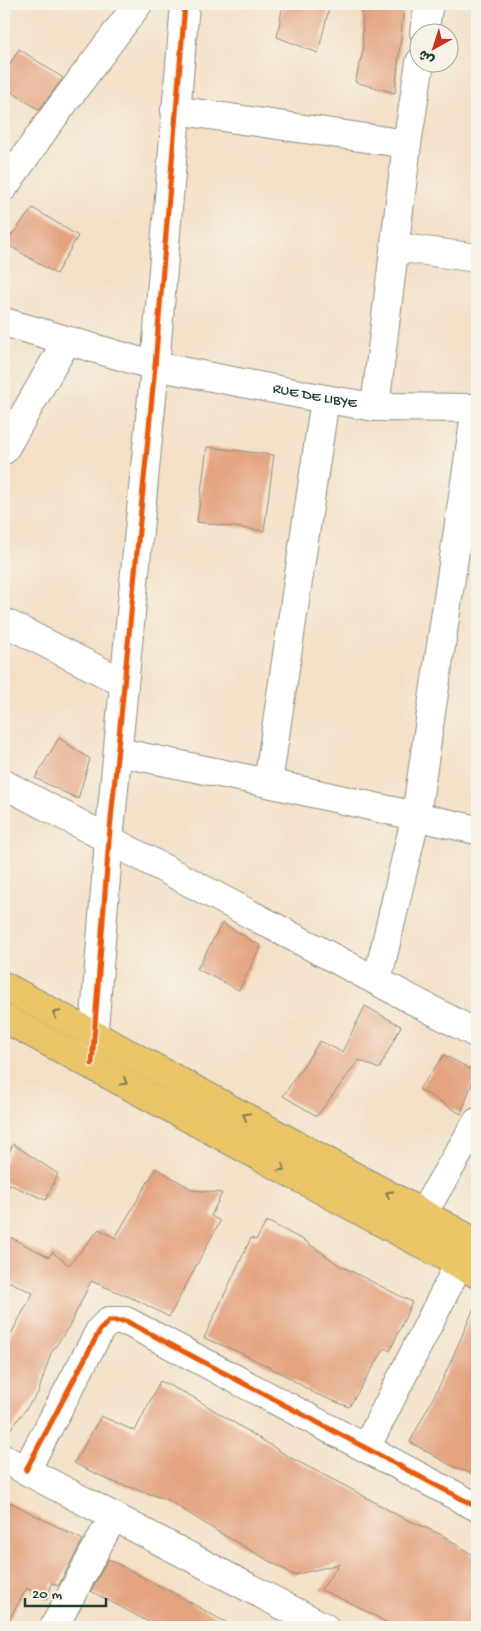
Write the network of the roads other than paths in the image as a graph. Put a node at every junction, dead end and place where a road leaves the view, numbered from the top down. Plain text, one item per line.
1 (138, 4) edge
2 (185, 4) edge
3 (429, 4) edge
4 (426, 22) edge
5 (419, 72) edge
6 (176, 110) junction
7 (408, 144) junction
8 (4, 187) edge
9 (395, 247) junction
10 (477, 258) edge
11 (4, 322) edge
12 (66, 342) junction
13 (155, 366) junction
14 (325, 399) junction
15 (375, 407) junction
16 (477, 408) edge
17 (4, 450) edge
18 (4, 622) edge
19 (124, 683) junction
20 (118, 752) junction
21 (268, 783) junction
22 (4, 784) edge
23 (416, 815) junction
24 (477, 830) edge
25 (108, 840) junction
26 (377, 981) junction
27 (11, 990) edge
28 (4, 1020) edge
29 (93, 1034) junction
30 (477, 1034) edge
31 (92, 1064) junction
32 (477, 1122) edge
33 (423, 1212) junction
34 (410, 1238) junction
35 (474, 1241) edge
36 (468, 1269) edge
37 (366, 1448) junction
38 (15, 1465) edge
39 (477, 1507) edge
40 (113, 1517) junction
41 (316, 1625) edge
42 (54, 1627) edge

1 - 8 street
2 - 6 street
3 - 4 street
5 - 7 street
6 - 7 street
6 - 13 street
7 - 9 street
9 - 10 street
9 - 15 street
11 - 12 street, RUE DE LIBYE
12 - 13 street, RUE DE LIBYE
12 - 17 street
13 - 14 street, RUE DE LIBYE
13 - 19 street
14 - 15 street, RUE DE LIBYE
14 - 21 street
15 - 16 street, RUE DE LIBYE
16 - 23 street
18 - 19 street
19 - 20 street
20 - 21 street
20 - 25 street
21 - 23 street
22 - 25 street
23 - 24 street
23 - 26 street
25 - 26 street
25 - 29 street
26 - 30 street
27 - 28 street
29 -> 27 main road
28 - 31 main road
29 - 31 street
33 -> 29 main road
31 -> 34 main road
32 - 33 street
33 - 34 street
33 - 35 main road
34 - 36 main road
35 - 36 street
36 - 37 street
37 - 38 street
37 - 39 street
38 - 40 street
40 - 41 street
40 - 42 street

